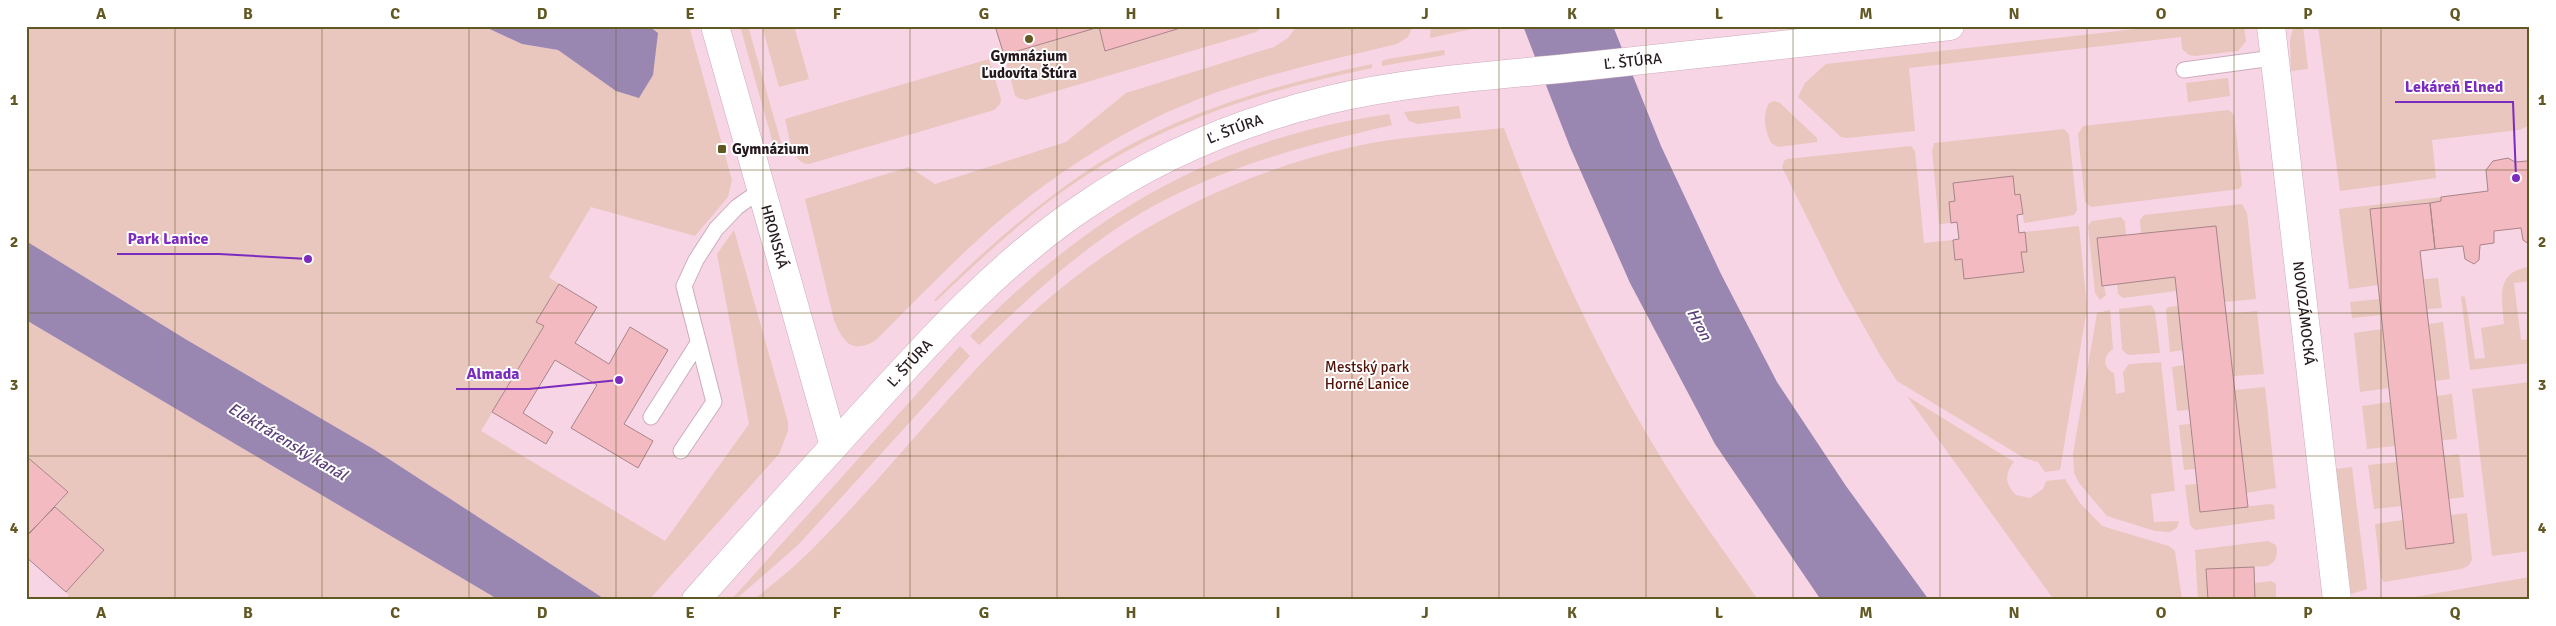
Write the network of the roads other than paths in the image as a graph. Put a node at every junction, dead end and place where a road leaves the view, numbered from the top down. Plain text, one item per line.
1 (715, 26) edge
2 (1950, 26) edge
3 (2271, 26) edge
4 (2273, 58) junction
5 (2184, 70) dead end
6 (761, 190) junction
7 (698, 343) junction
8 (651, 417) dead end
9 (834, 446) junction
10 (681, 451) dead end
11 (696, 600) edge
12 (2337, 600) edge

1 - 6 street, HRONSKÁ
2 - 9 street, Ľ. ŠTÚRA
3 - 4 street, NOVOZÁMOCKÁ
4 - 5 lane
4 - 12 street, NOVOZÁMOCKÁ
6 - 7 lane
6 - 9 street, HRONSKÁ
7 - 8 lane
7 - 10 lane
9 - 11 street, Ľ. ŠTÚRA

